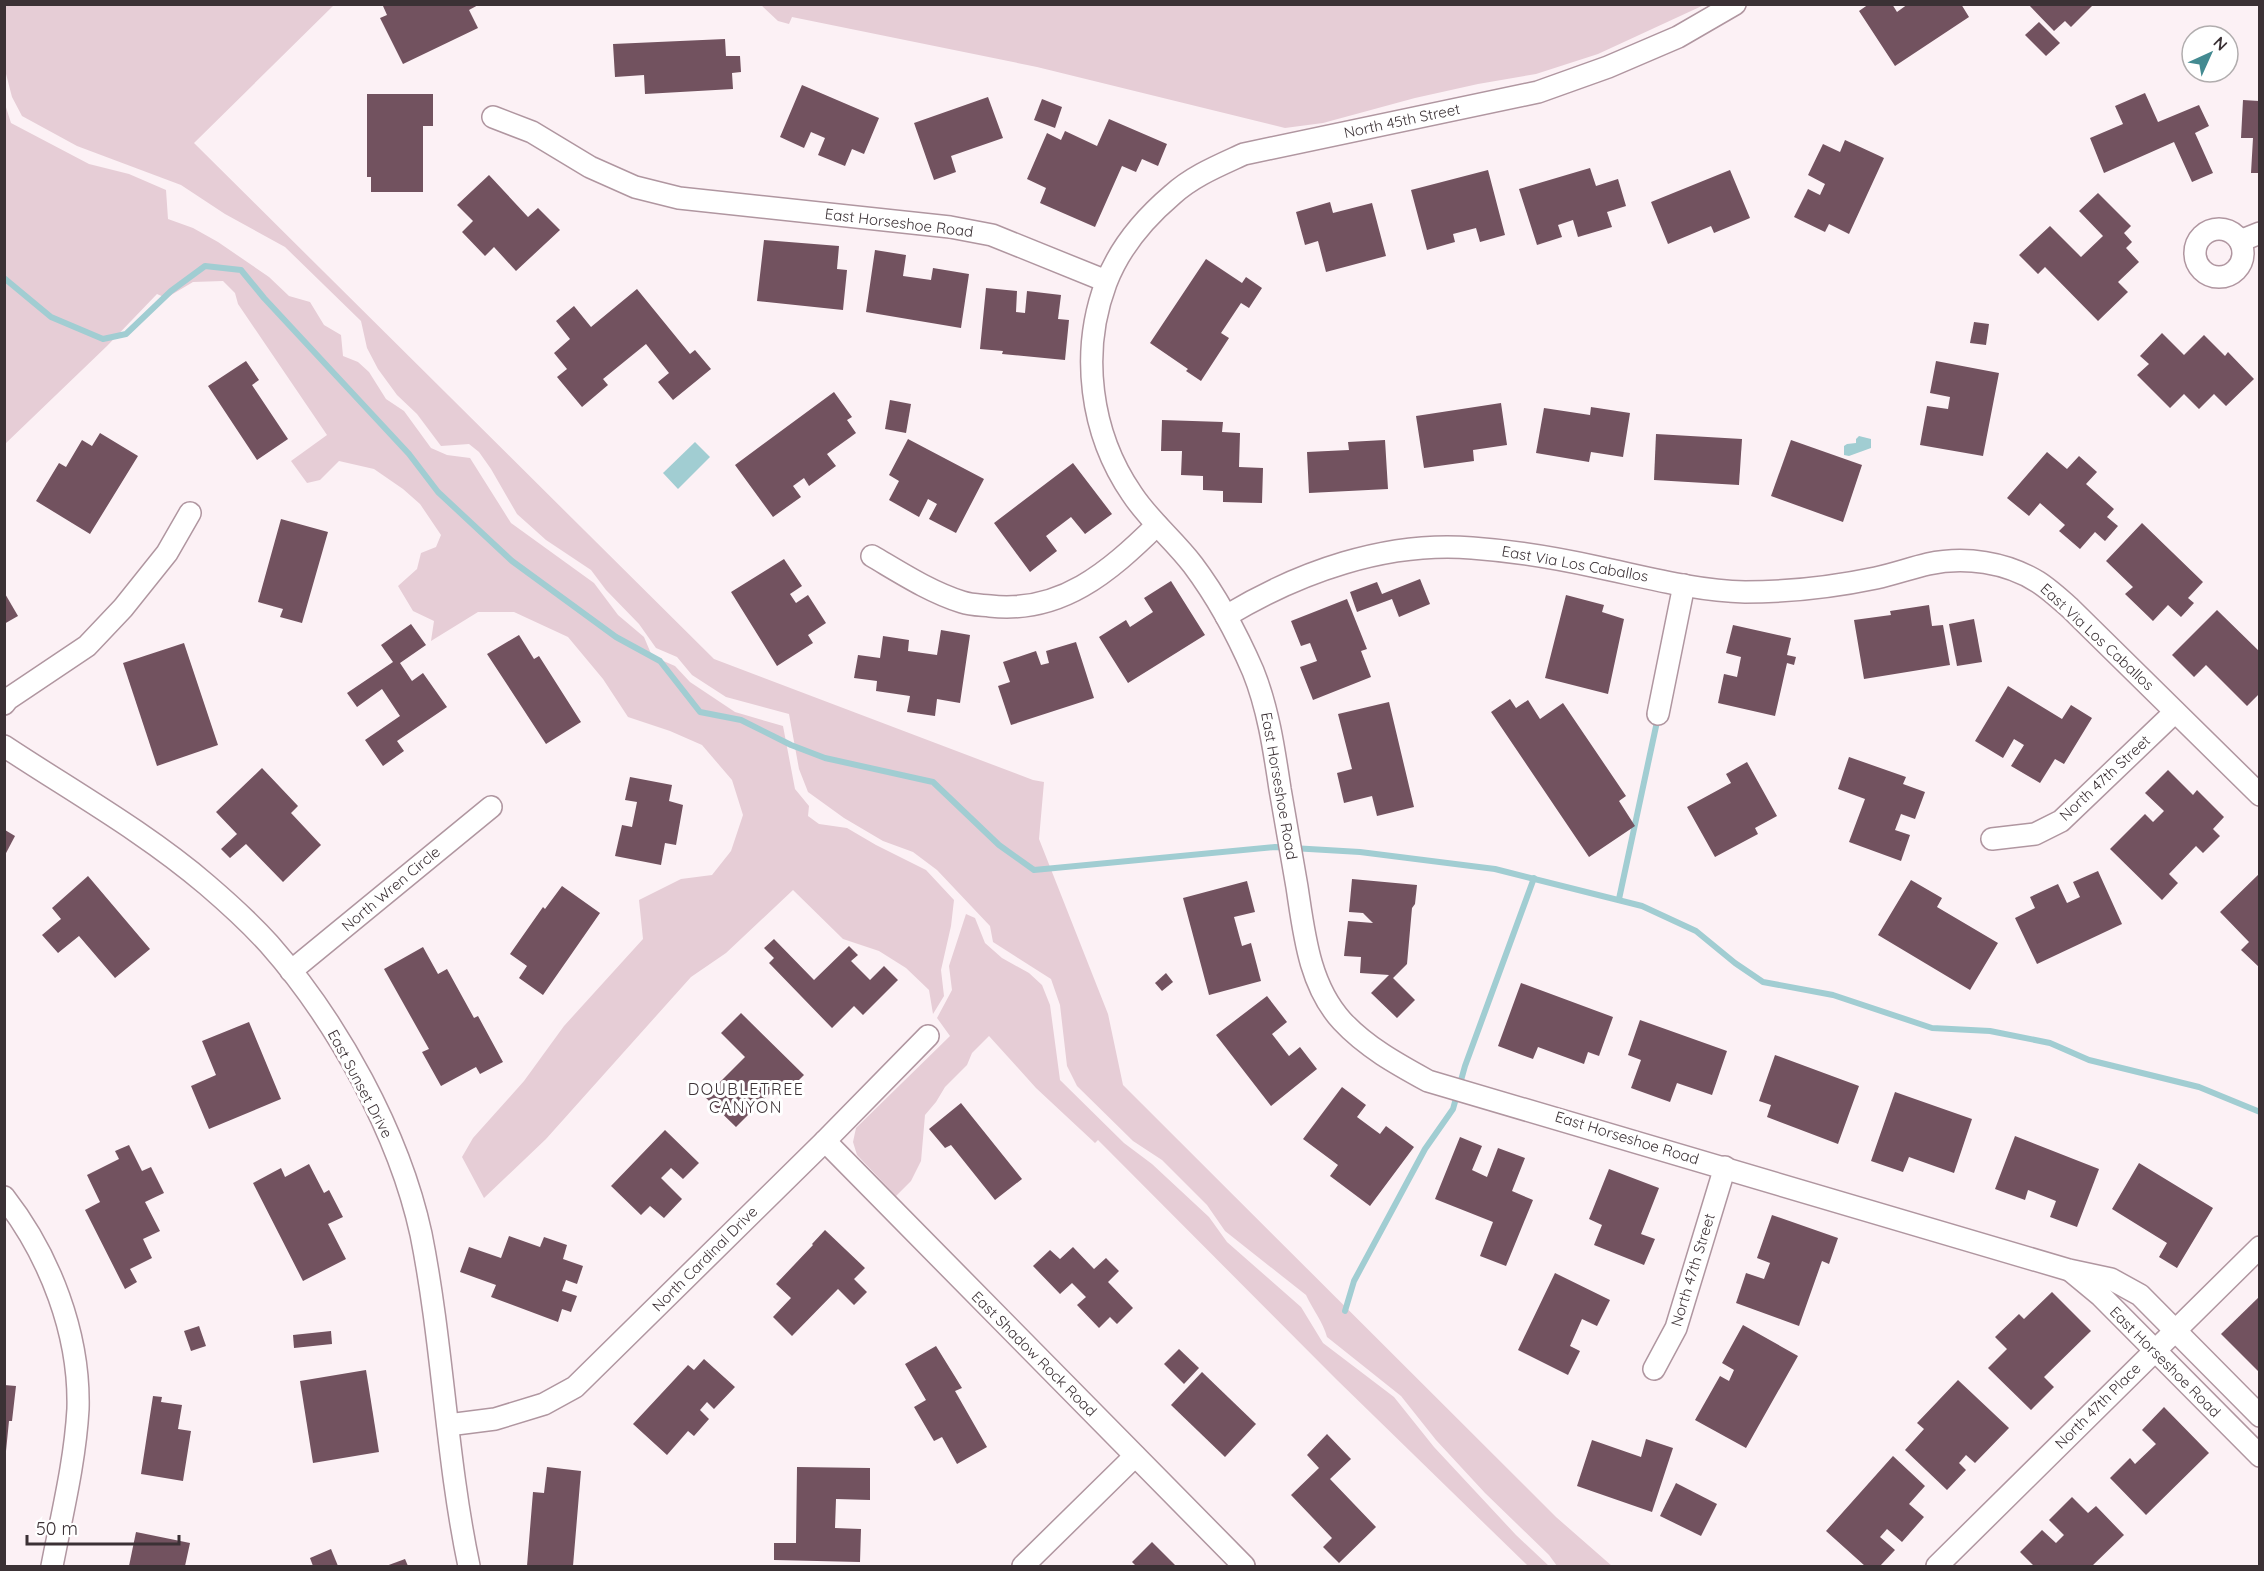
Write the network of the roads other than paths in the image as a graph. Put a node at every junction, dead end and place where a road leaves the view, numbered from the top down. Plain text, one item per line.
1 (1734, 4) edge
2 (493, 117) dead end
3 (2259, 233) edge
4 (2240, 240) dead end
5 (1106, 281) junction
6 (190, 513) dead end
7 (1157, 525) junction
8 (872, 556) dead end
9 (1684, 585) junction
10 (1226, 616) junction
11 (4, 704) edge
12 (2175, 712) junction
13 (1659, 714) dead end
14 (4, 746) edge
15 (2259, 795) edge
16 (491, 807) dead end
17 (1992, 839) dead end
18 (291, 971) junction
19 (928, 1036) dead end
20 (825, 1141) junction
21 (1725, 1167) junction
22 (4, 1197) edge
23 (2259, 1247) edge
24 (2069, 1270) junction
25 (2176, 1329) junction
26 (2154, 1351) junction
27 (1654, 1368) dead end
28 (2259, 1416) edge
29 (448, 1425) junction
30 (2259, 1425) edge
31 (2244, 1441) junction
32 (1135, 1456) junction
33 (2259, 1456) edge
34 (52, 1566) edge
35 (469, 1566) edge
36 (1023, 1566) edge
37 (1244, 1566) edge
38 (1937, 1566) edge

1 - 5 street, North 45th Street
2 - 5 street, East Horseshoe Road
3 - 4 street
5 - 7 street, East Horseshoe Road
6 - 11 street
7 - 8 street
7 - 10 street, East Horseshoe Road
9 - 10 street, East Via Los Caballos
9 - 12 street, East Via Los Caballos
9 - 13 street
10 - 21 street, East Horseshoe Road
12 - 15 street, East Via Los Caballos
12 - 17 street, North 47th Street
14 - 18 street, East Sunset Drive
16 - 18 street, North Wren Circle
18 - 29 street, East Sunset Drive
19 - 20 street, North Cardinal Drive
20 - 29 street, North Cardinal Drive
20 - 32 street, East Shadow Rock Road
21 - 24 street, East Horseshoe Road
21 - 27 street, North 47th Street
22 - 34 street
23 - 25 street, North 47th Place
24 - 25 street, East Horseshoe Road
24 - 26 street, East Horseshoe Road
25 - 26 street, North 47th Place
25 - 28 street, East Horseshoe Road
26 - 31 street, East Horseshoe Road
26 - 38 street, North 47th Place
29 - 35 street, East Sunset Drive
30 - 31 street
31 - 33 street, East Horseshoe Road
32 - 36 street
32 - 37 street, East Shadow Rock Road

